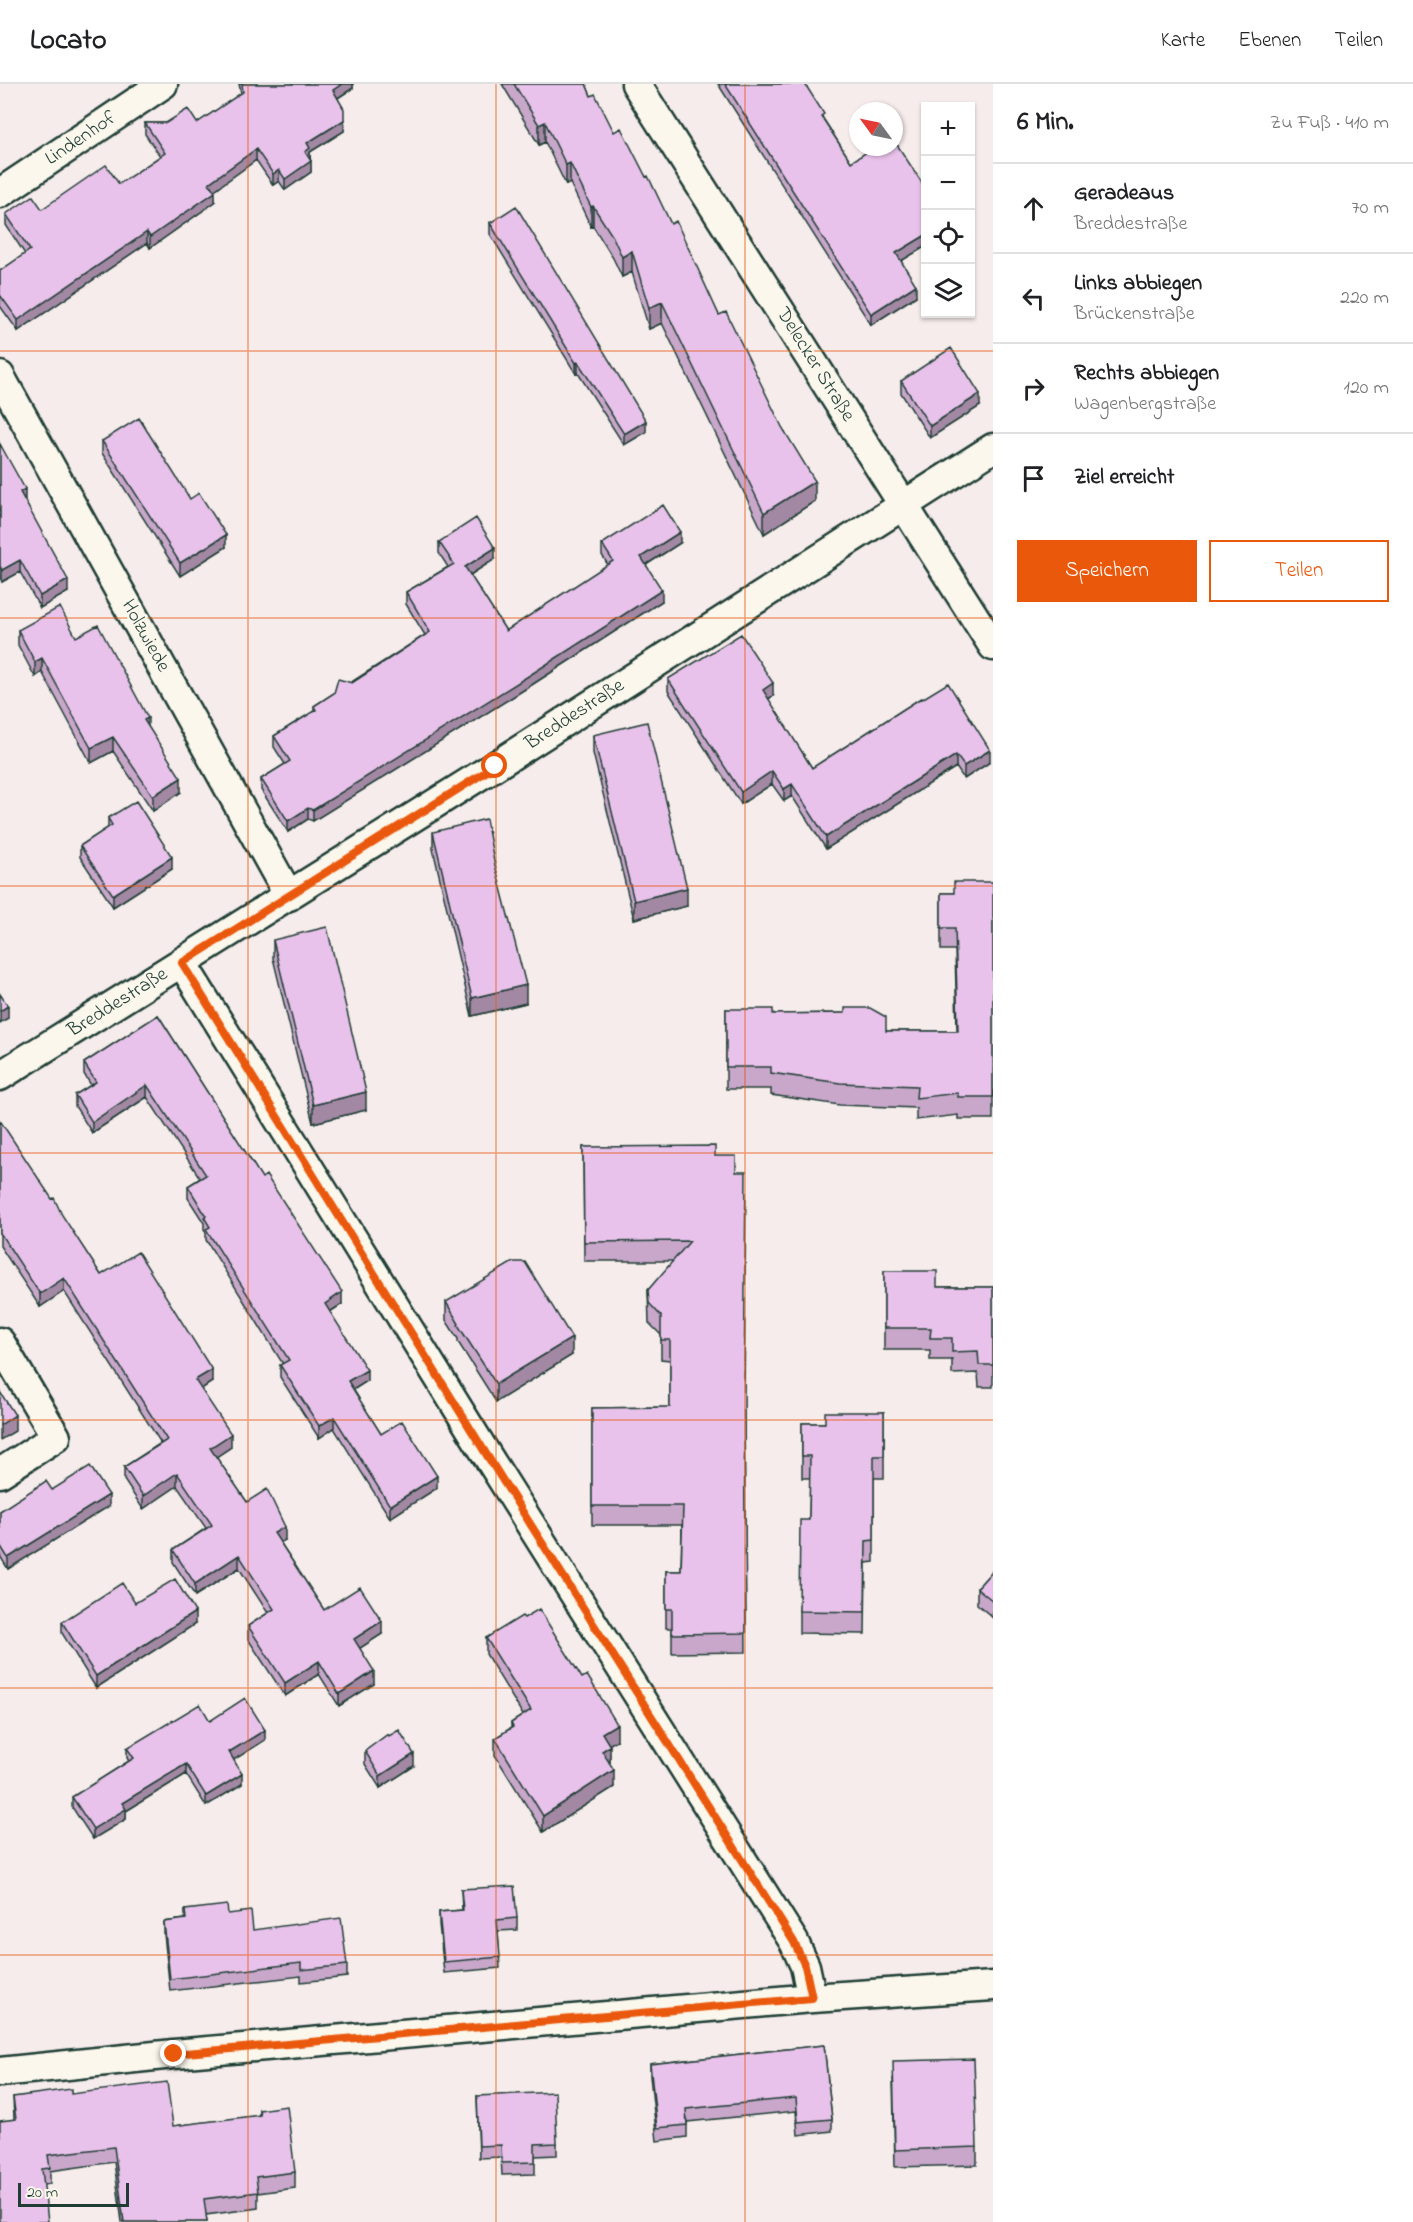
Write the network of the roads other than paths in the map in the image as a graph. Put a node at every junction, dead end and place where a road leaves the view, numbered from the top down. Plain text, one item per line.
1 (163, 84) edge
2 (636, 84) edge
3 (0, 193) edge
4 (0, 376) edge
5 (993, 448) edge
6 (904, 505) junction
7 (993, 646) edge
8 (289, 896) junction
9 (182, 963) junction
10 (0, 1076) edge
11 (0, 1342) edge
12 (0, 1473) edge
13 (993, 1986) edge
14 (812, 1998) junction
15 (0, 2072) edge

1 - 3 street, Lindenhof
2 - 6 street, Delecker Straße
4 - 8 street, Holzwiede
5 - 6 street, Breddestraße
6 - 7 street, Delecker Straße
6 - 8 street, Breddestraße
8 - 9 street, Breddestraße
9 - 10 street, Breddestraße
9 - 14 street
11 - 12 street
13 - 14 street
14 - 15 street

